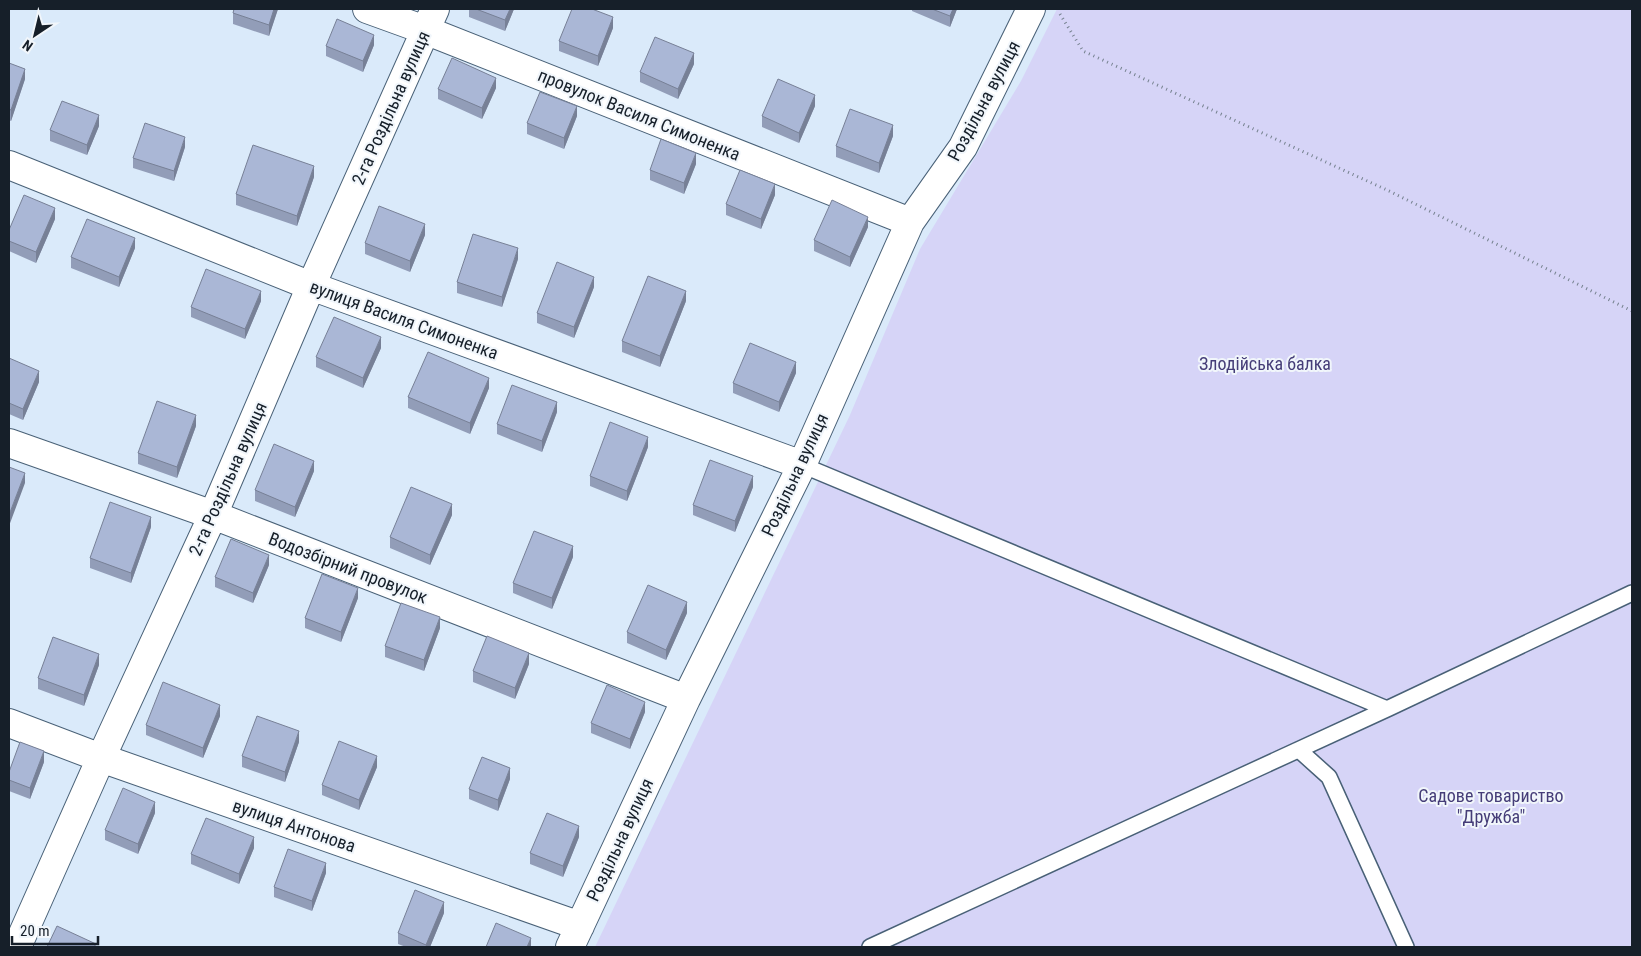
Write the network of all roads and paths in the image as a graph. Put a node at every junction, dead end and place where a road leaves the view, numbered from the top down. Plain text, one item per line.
1 (367, 9) edge
2 (1031, 9) edge
3 (1057, 9) edge
4 (430, 19) edge
5 (9, 165) edge
6 (910, 222) junction
7 (312, 286) junction
8 (1632, 311) edge
9 (9, 443) edge
10 (802, 465) junction
11 (213, 515) junction
12 (1632, 593) edge
13 (686, 699) junction
14 (1387, 709) junction
15 (9, 723) edge
16 (1299, 750) junction
17 (101, 758) junction
18 (575, 937) edge
19 (17, 947) edge
20 (870, 947) edge
21 (1406, 947) edge

1 - 4 street, провулок Василя Симоненка
2 - 6 street, Роздільна вулиця
3 - 8 path
4 - 6 street, провулок Василя Симоненка
4 - 7 street, 2-га Роздільна вулиця
5 - 7 street, вулиця Василя Симоненка
6 - 10 street, Роздільна вулиця
7 - 10 street, вулиця Василя Симоненка
7 - 11 street, 2-га Роздільна вулиця
9 - 11 street, Водозбірний провулок
10 - 13 street, Роздільна вулиця
10 - 14 lane
11 - 13 street, Водозбірний провулок
11 - 17 street, 2-га Роздільна вулиця
12 - 14 lane
13 - 18 street, Роздільна вулиця
14 - 16 lane
15 - 17 street, вулиця Антонова
16 - 20 lane
16 - 21 lane
17 - 18 street, вулиця Антонова
17 - 19 street, 2-га Роздільна вулиця

